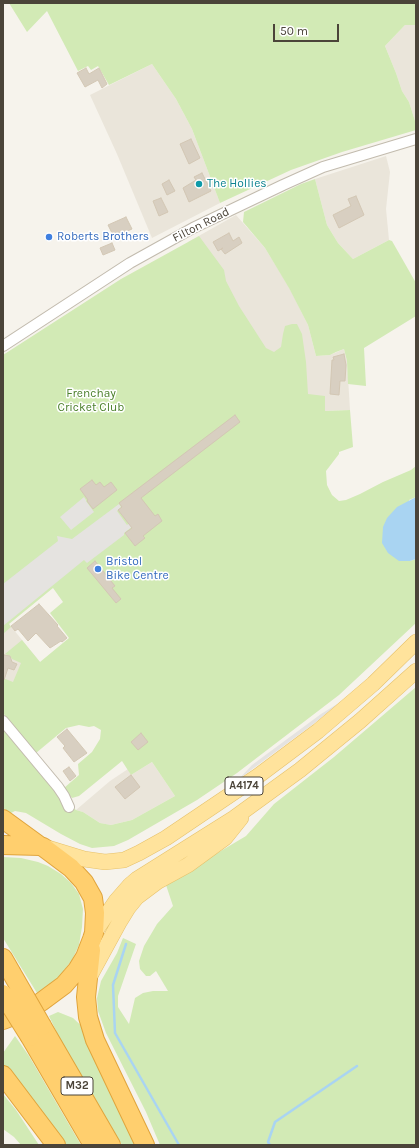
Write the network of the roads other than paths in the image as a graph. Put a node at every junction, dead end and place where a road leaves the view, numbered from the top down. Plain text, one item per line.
1 (416, 140) edge
2 (3, 346) edge
3 (416, 642) edge
4 (416, 671) edge
5 (3, 721) edge
6 (250, 806) junction
7 (69, 807) dead end
8 (3, 819) edge
9 (3, 846) edge
10 (42, 846) junction
11 (93, 936) junction
12 (7, 965) edge
13 (88, 979) junction
14 (3, 994) edge
15 (3, 1020) edge
16 (36, 1032) junction
17 (3, 1075) edge
18 (56, 1145) edge
19 (93, 1145) edge
20 (111, 1145) edge
21 (145, 1145) edge

1 - 2 street, Filton Road
3 - 10 main road, A4174
4 - 6 main road, A4174
5 - 7 street
6 - 11 main road, A4174
6 - 13 main road, A4174
8 - 10 highway
9 - 10 highway
10 - 11 highway
11 - 13 highway
11 - 15 highway
12 - 16 highway, M32, bridge
13 - 21 highway
14 - 16 highway, M32, bridge
16 - 19 highway, M32
16 - 20 highway, M32
17 - 18 highway

